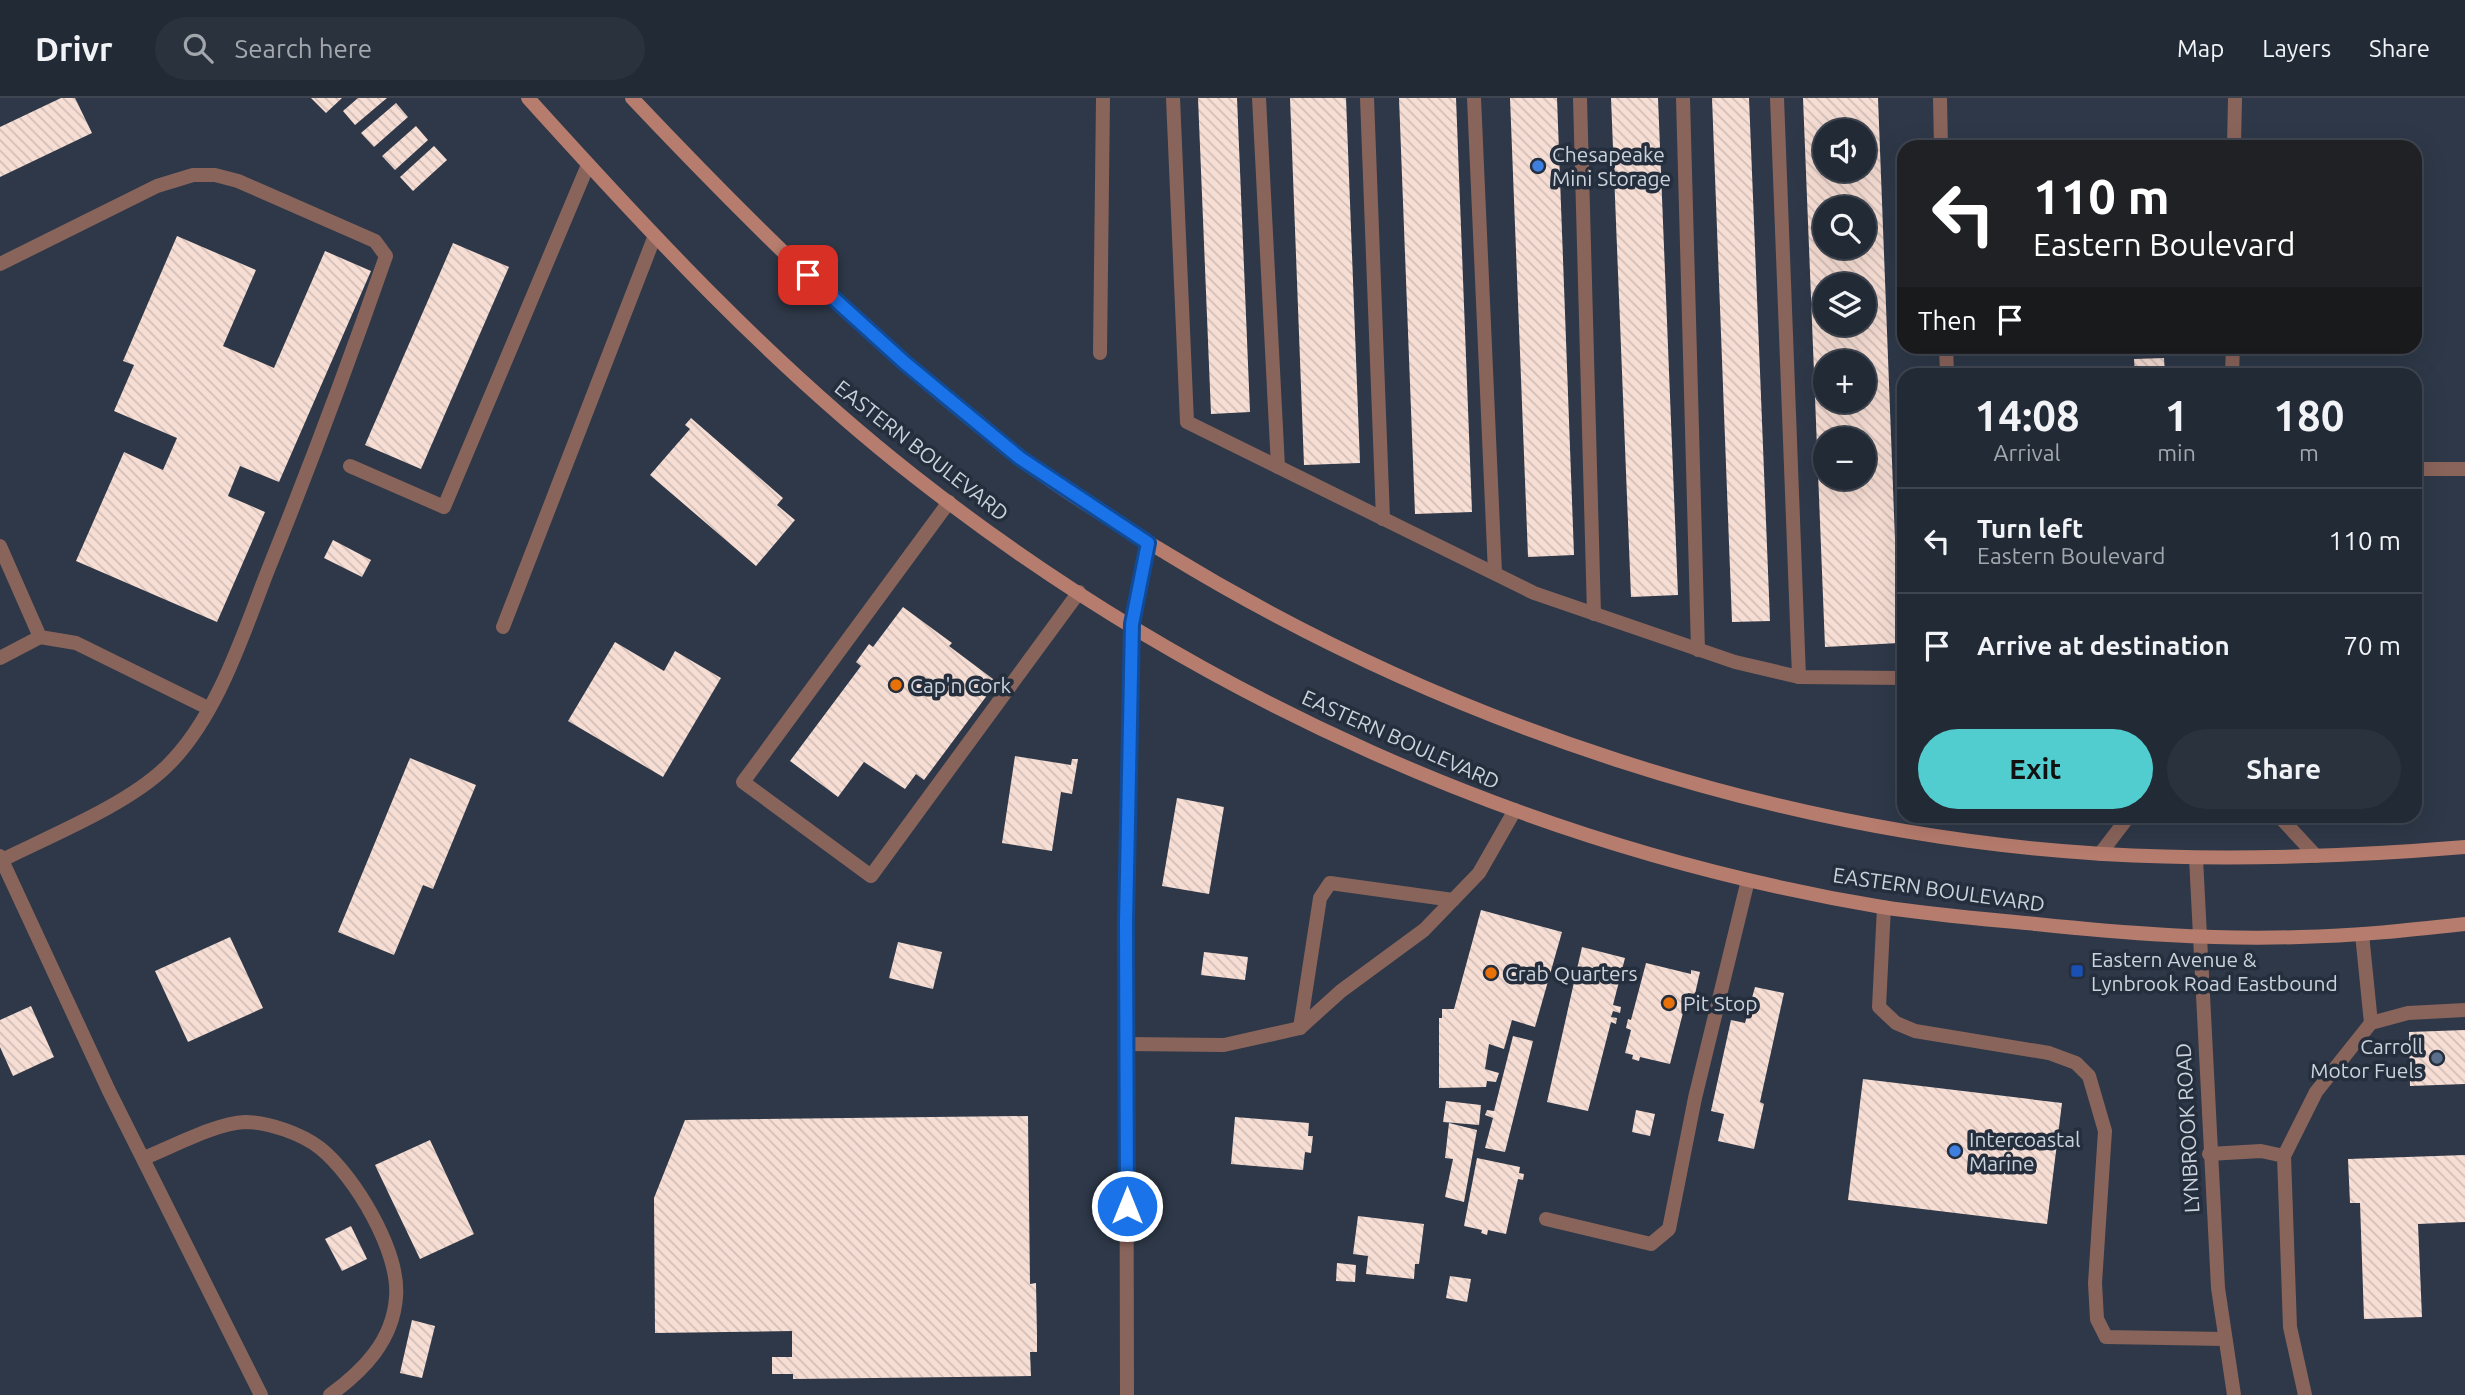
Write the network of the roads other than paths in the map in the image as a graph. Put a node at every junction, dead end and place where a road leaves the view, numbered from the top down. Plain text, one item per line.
1 (528, 98) edge
2 (632, 98) edge
3 (1103, 98) edge
4 (1174, 98) edge
5 (1259, 98) edge
6 (1367, 98) edge
7 (1474, 98) edge
8 (1580, 98) edge
9 (1683, 98) edge
10 (1777, 98) edge
11 (1940, 98) edge
12 (2235, 98) edge
13 (1941, 140) edge
14 (2234, 140) edge
15 (588, 165) junction
16 (654, 238) junction
17 (0, 264) edge
18 (1100, 353) dead end
19 (350, 466) dead end
20 (1278, 467) junction
21 (2465, 469) edge
22 (2422, 470) edge
23 (948, 502) junction
24 (1383, 519) junction
25 (1148, 543) junction
26 (0, 547) edge
27 (1494, 573) junction
28 (1079, 592) junction
29 (1594, 614) junction
30 (1132, 624) junction
31 (503, 627) dead end
32 (40, 638) junction
33 (1698, 650) junction
34 (0, 658) edge
35 (1799, 677) junction
36 (1897, 678) edge
37 (208, 708) junction
38 (1515, 810) junction
39 (2123, 823) edge
40 (2285, 823) edge
41 (2465, 847) edge
42 (2099, 854) junction
43 (2316, 856) junction
44 (2196, 858) junction
45 (1, 859) edge
46 (1748, 880) junction
47 (1453, 900) junction
48 (1884, 907) junction
49 (2465, 924) edge
50 (2362, 934) junction
51 (2199, 936) junction
52 (2465, 1010) edge
53 (2371, 1023) junction
54 (1300, 1028) junction
55 (1126, 1044) junction
56 (2209, 1154) junction
57 (2284, 1156) junction
58 (145, 1158) junction
59 (1546, 1219) dead end
60 (2225, 1339) junction
61 (261, 1395) edge
62 (330, 1395) edge
63 (1127, 1395) edge
64 (2234, 1395) edge
65 (2305, 1395) edge

1 - 15 main road, EASTERN BOULEVARD
2 - 25 main road
3 - 18 street
4 - 20 street
5 - 20 street
6 - 24 street
7 - 27 street
8 - 29 street
9 - 33 street
10 - 35 street
11 - 13 street
12 - 14 street
15 - 16 main road, EASTERN BOULEVARD
15 - 19 street
16 - 23 main road, EASTERN BOULEVARD
16 - 31 street
17 - 37 street
20 - 24 street
21 - 22 street
23 - 28 main road, EASTERN BOULEVARD
23 - 28 street
24 - 27 street
25 - 30 street
25 - 42 main road
26 - 32 street
27 - 29 street
28 - 30 main road, EASTERN BOULEVARD
29 - 33 street
30 - 38 main road, EASTERN BOULEVARD
30 - 55 street
32 - 34 street
32 - 37 street
33 - 35 street
35 - 36 street
37 - 45 street
38 - 46 main road, EASTERN BOULEVARD
38 - 47 street
39 - 42 street
40 - 43 street
41 - 43 main road
42 - 44 main road
43 - 44 main road
44 - 51 street, LYNBROOK ROAD
45 - 58 street
46 - 48 main road, EASTERN BOULEVARD
46 - 59 street
47 - 54 street
47 - 54 street
48 - 51 main road, EASTERN BOULEVARD
48 - 60 street
49 - 50 main road, EASTERN BOULEVARD
50 - 51 main road, EASTERN BOULEVARD
50 - 53 street
51 - 56 street, LYNBROOK ROAD
52 - 53 street
53 - 57 street
54 - 55 street
55 - 63 street
56 - 57 street
56 - 60 street, LYNBROOK ROAD
57 - 65 street
58 - 61 street
58 - 62 street
60 - 64 street, LYNBROOK ROAD

